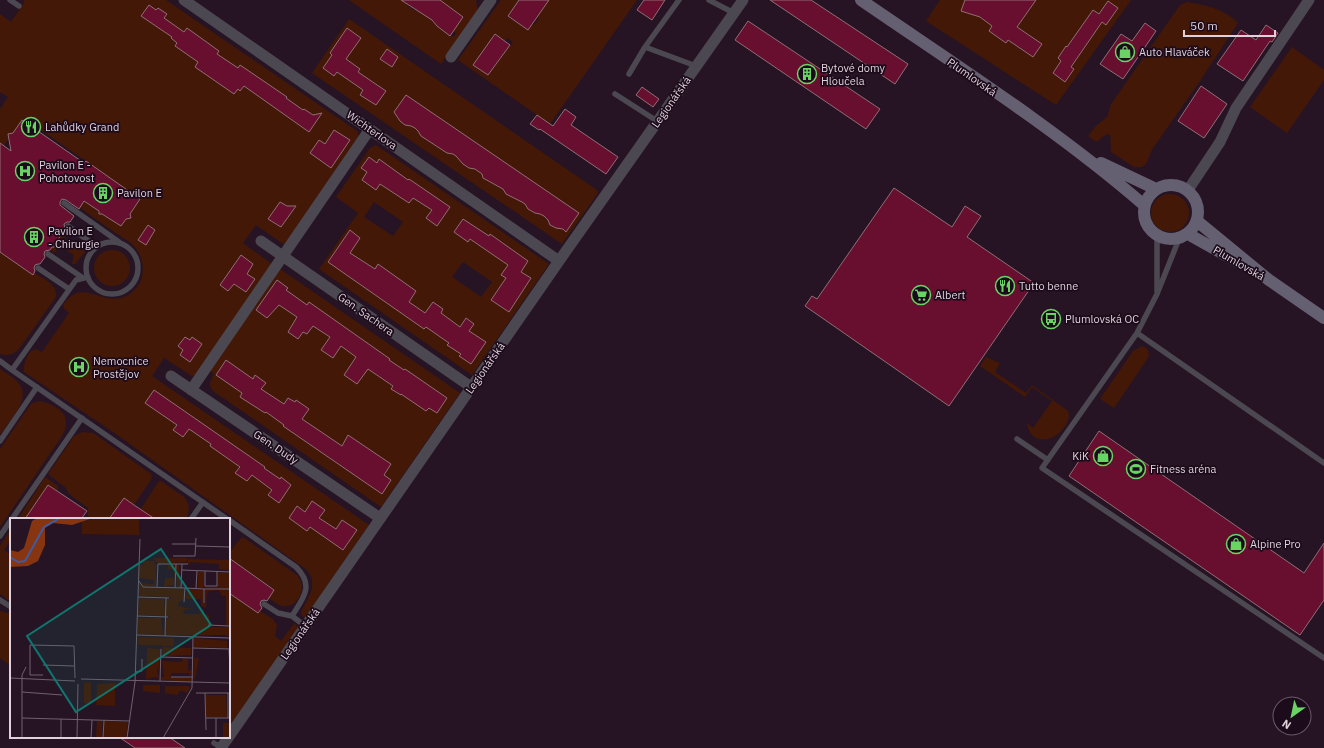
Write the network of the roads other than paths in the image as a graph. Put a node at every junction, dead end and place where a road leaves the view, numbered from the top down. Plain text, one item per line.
1 (10, 0) edge
2 (184, 0) edge
3 (490, 0) edge
4 (679, 0) edge
5 (709, 0) edge
6 (743, 0) edge
7 (861, 0) edge
8 (1309, 0) edge
9 (19, 6) dead end
10 (734, 13) junction
11 (646, 47) junction
12 (451, 57) dead end
13 (696, 66) junction
14 (629, 74) dead end
15 (615, 94) dead end
16 (657, 121) junction
17 (370, 129) junction
18 (1083, 154) junction
19 (1156, 189) junction
20 (1188, 190) junction
21 (64, 203) dead end
22 (1144, 204) junction
23 (1197, 222) junction
24 (68, 226) dead end
25 (1157, 236) junction
26 (1183, 236) junction
27 (262, 241) dead end
28 (122, 245) junction
29 (97, 247) junction
30 (48, 254) dead end
31 (284, 256) junction
32 (559, 261) junction
33 (38, 268) dead end
34 (85, 278) junction
35 (1269, 280) junction
36 (69, 289) junction
37 (1157, 294) junction
38 (1324, 318) edge
39 (1137, 333) junction
40 (0, 361) edge
41 (12, 370) junction
42 (171, 376) dead end
43 (37, 387) junction
44 (471, 387) junction
45 (191, 390) junction
46 (82, 418) junction
47 (1018, 439) dead end
48 (0, 441) edge
49 (1048, 460) junction
50 (1324, 463) edge
51 (203, 502) junction
52 (13, 518) edge
53 (193, 518) edge
54 (225, 518) edge
55 (380, 518) junction
56 (230, 521) edge
57 (10, 523) edge
58 (0, 536) edge
59 (0, 600) edge
60 (264, 604) dead end
61 (10, 606) edge
62 (292, 616) junction
63 (305, 626) junction
64 (1324, 658) edge
65 (230, 731) edge

1 - 9 lane
2 - 17 street, Wichterlova
3 - 12 street
4 - 11 lane
5 - 10 lane
6 - 10 street, Legionářská
7 - 18 main road, Plumlovská
8 - 20 street
10 - 13 street, Legionářská
11 - 13 lane
11 - 14 lane
13 - 16 street, Legionářská
15 - 16 lane
16 - 32 street, Legionářská
17 - 31 street
17 - 32 street, Wichterlova
18 - 19 main road, Plumlovská
18 - 22 main road, Plumlovská
19 - 20 main road
19 - 22 main road
20 - 23 main road
21 - 28 lane
22 - 25 main road
23 - 26 main road
23 - 35 main road, Plumlovská
24 - 29 lane
25 - 26 main road, Plumlovská
25 - 37 lane
26 - 35 main road, Plumlovská
26 - 37 lane
27 - 31 street, Gen. Sachera
28 - 29 lane
28 - 34 lane
29 - 34 lane
30 - 34 lane
31 - 44 street, Gen. Sachera
31 - 45 street
32 - 44 street, Legionářská
33 - 36 lane
34 - 36 lane
35 - 38 main road, Plumlovská
36 - 41 lane
37 - 39 lane
39 - 49 lane
39 - 50 lane
40 - 41 lane
41 - 43 lane
42 - 45 street, Gen. Dudy
43 - 46 lane
43 - 48 lane
44 - 55 street, Legionářská
45 - 55 street, Gen. Dudy
46 - 51 lane
46 - 52 lane
47 - 49 lane
49 - 64 lane
51 - 53 lane
51 - 54 lane
55 - 63 street, Legionářská
56 - 62 lane
57 - 58 lane
59 - 61 lane
60 - 62 lane
62 - 63 lane
63 - 65 street, Legionářská

